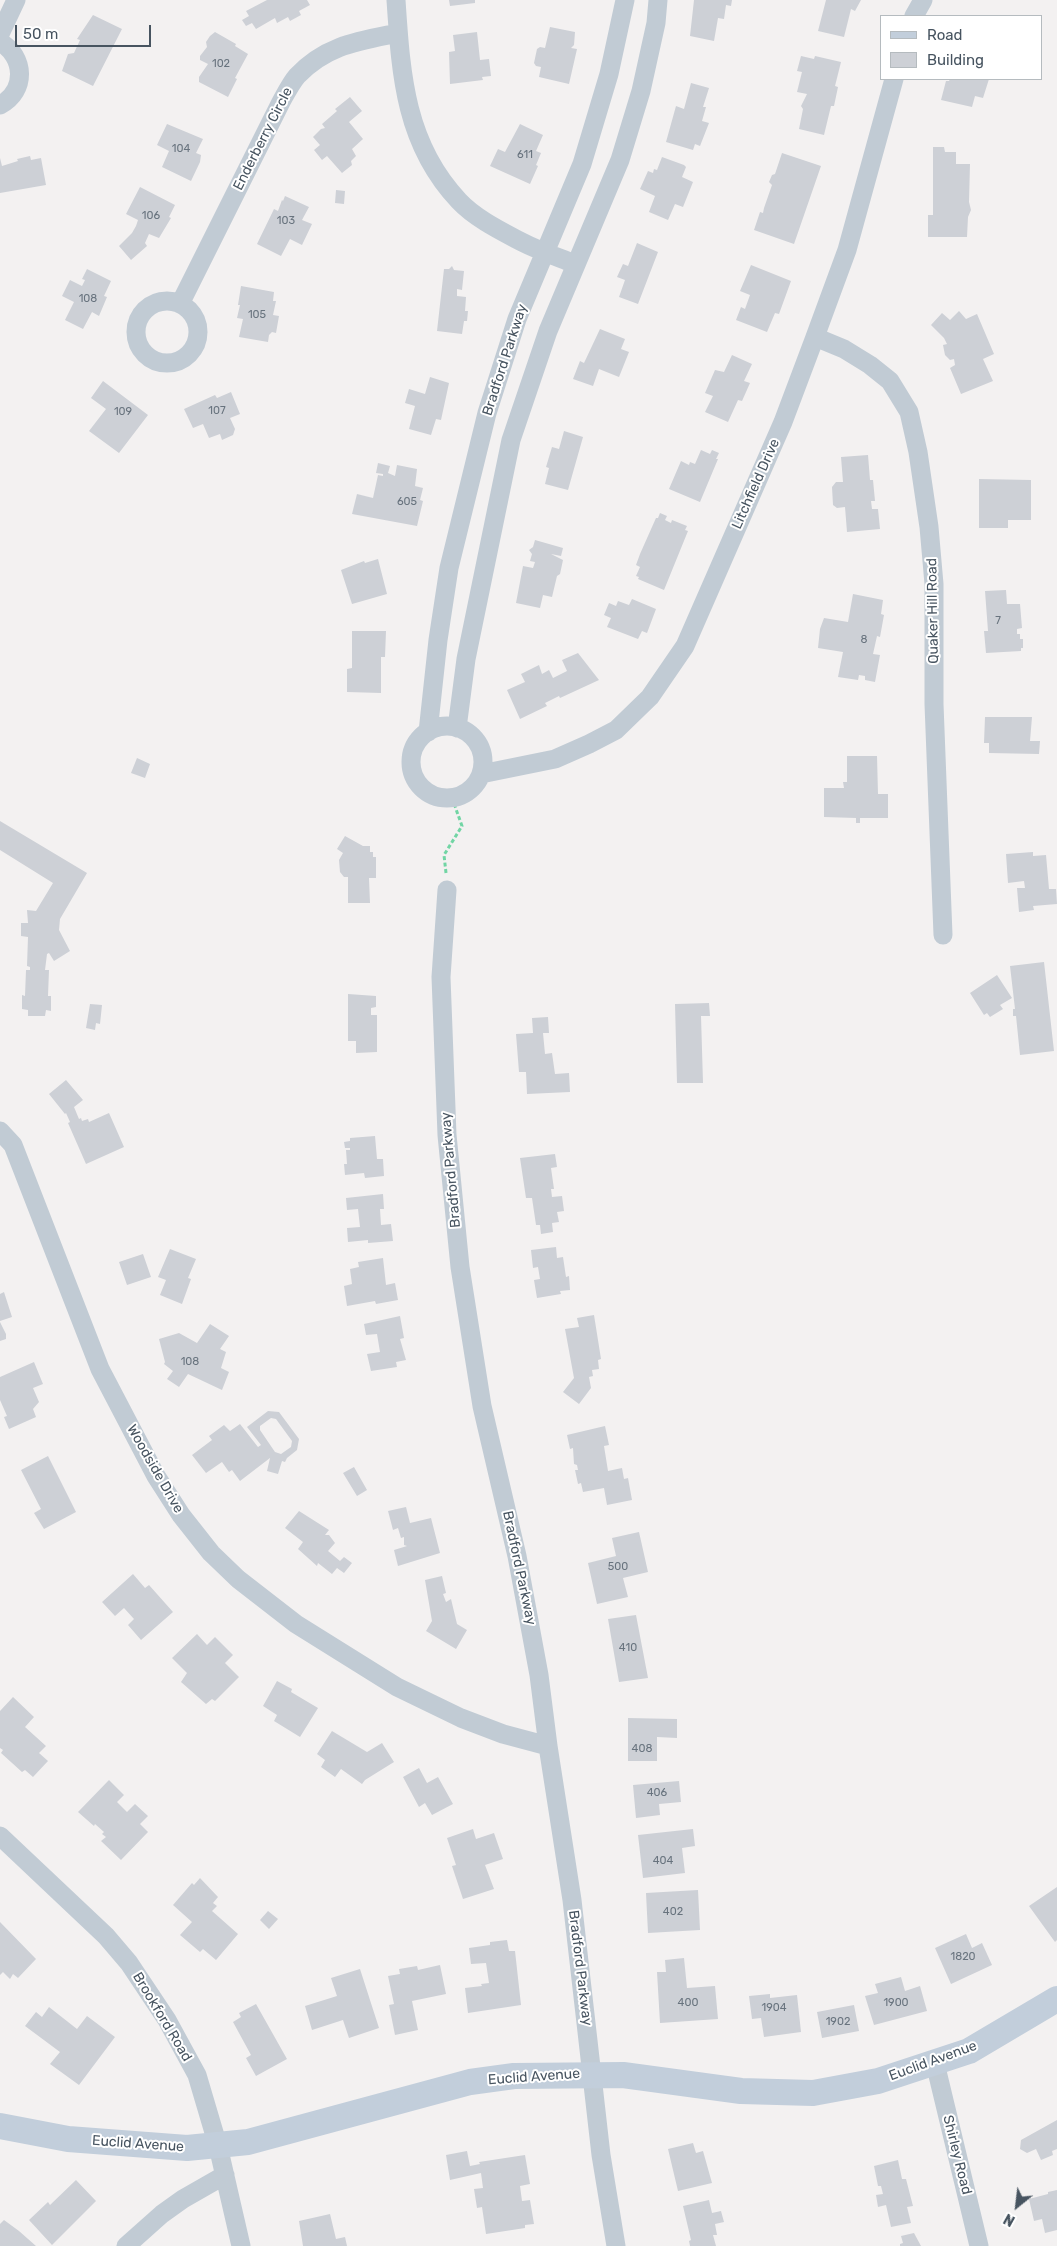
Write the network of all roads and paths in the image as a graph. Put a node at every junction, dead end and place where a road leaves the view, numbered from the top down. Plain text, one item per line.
1 (16, 0) edge
2 (396, 0) edge
3 (625, 0) edge
4 (658, 0) edge
5 (923, 0) edge
6 (915, 15) edge
7 (398, 32) junction
8 (0, 34) edge
9 (0, 42) edge
10 (894, 80) edge
11 (0, 105) edge
12 (545, 252) junction
13 (575, 264) junction
14 (180, 304) dead end
15 (815, 337) junction
16 (457, 728) junction
17 (428, 732) junction
18 (481, 774) junction
19 (452, 798) junction
20 (447, 890) joint
21 (943, 935) dead end
22 (0, 1131) edge
23 (548, 1746) junction
24 (0, 1836) edge
25 (1057, 1999) edge
26 (935, 2063) junction
27 (593, 2074) junction
28 (0, 2126) edge
29 (218, 2146) junction
30 (225, 2175) junction
31 (126, 2246) edge
32 (241, 2246) edge
33 (616, 2246) edge
34 (980, 2246) edge

1 - 8 street
2 - 7 street
3 - 12 street, Bradford Parkway
4 - 13 street
5 - 6 street
7 - 12 street
7 - 14 street, Enderberry Circle
9 - 11 street
10 - 15 street, Litchfield Drive
12 - 13 street
12 - 17 street, Bradford Parkway
13 - 16 street
15 - 18 street, Litchfield Drive
15 - 21 street, Quaker Hill Road
16 - 17 street
16 - 18 street
17 - 19 street, Bradford Parkway
18 - 19 street
19 - 20 path
20 - 23 street, Bradford Parkway
22 - 23 street, Woodside Drive
23 - 27 street, Bradford Parkway
24 - 29 street, Brookford Road
25 - 26 street, Euclid Avenue
26 - 27 street, Euclid Avenue
26 - 34 street, Shirley Road
27 - 29 street, Euclid Avenue
27 - 33 street, Bradford Parkway
28 - 29 street, Euclid Avenue
29 - 30 street, Brookford Road
30 - 31 street
30 - 32 street, Brookford Road

